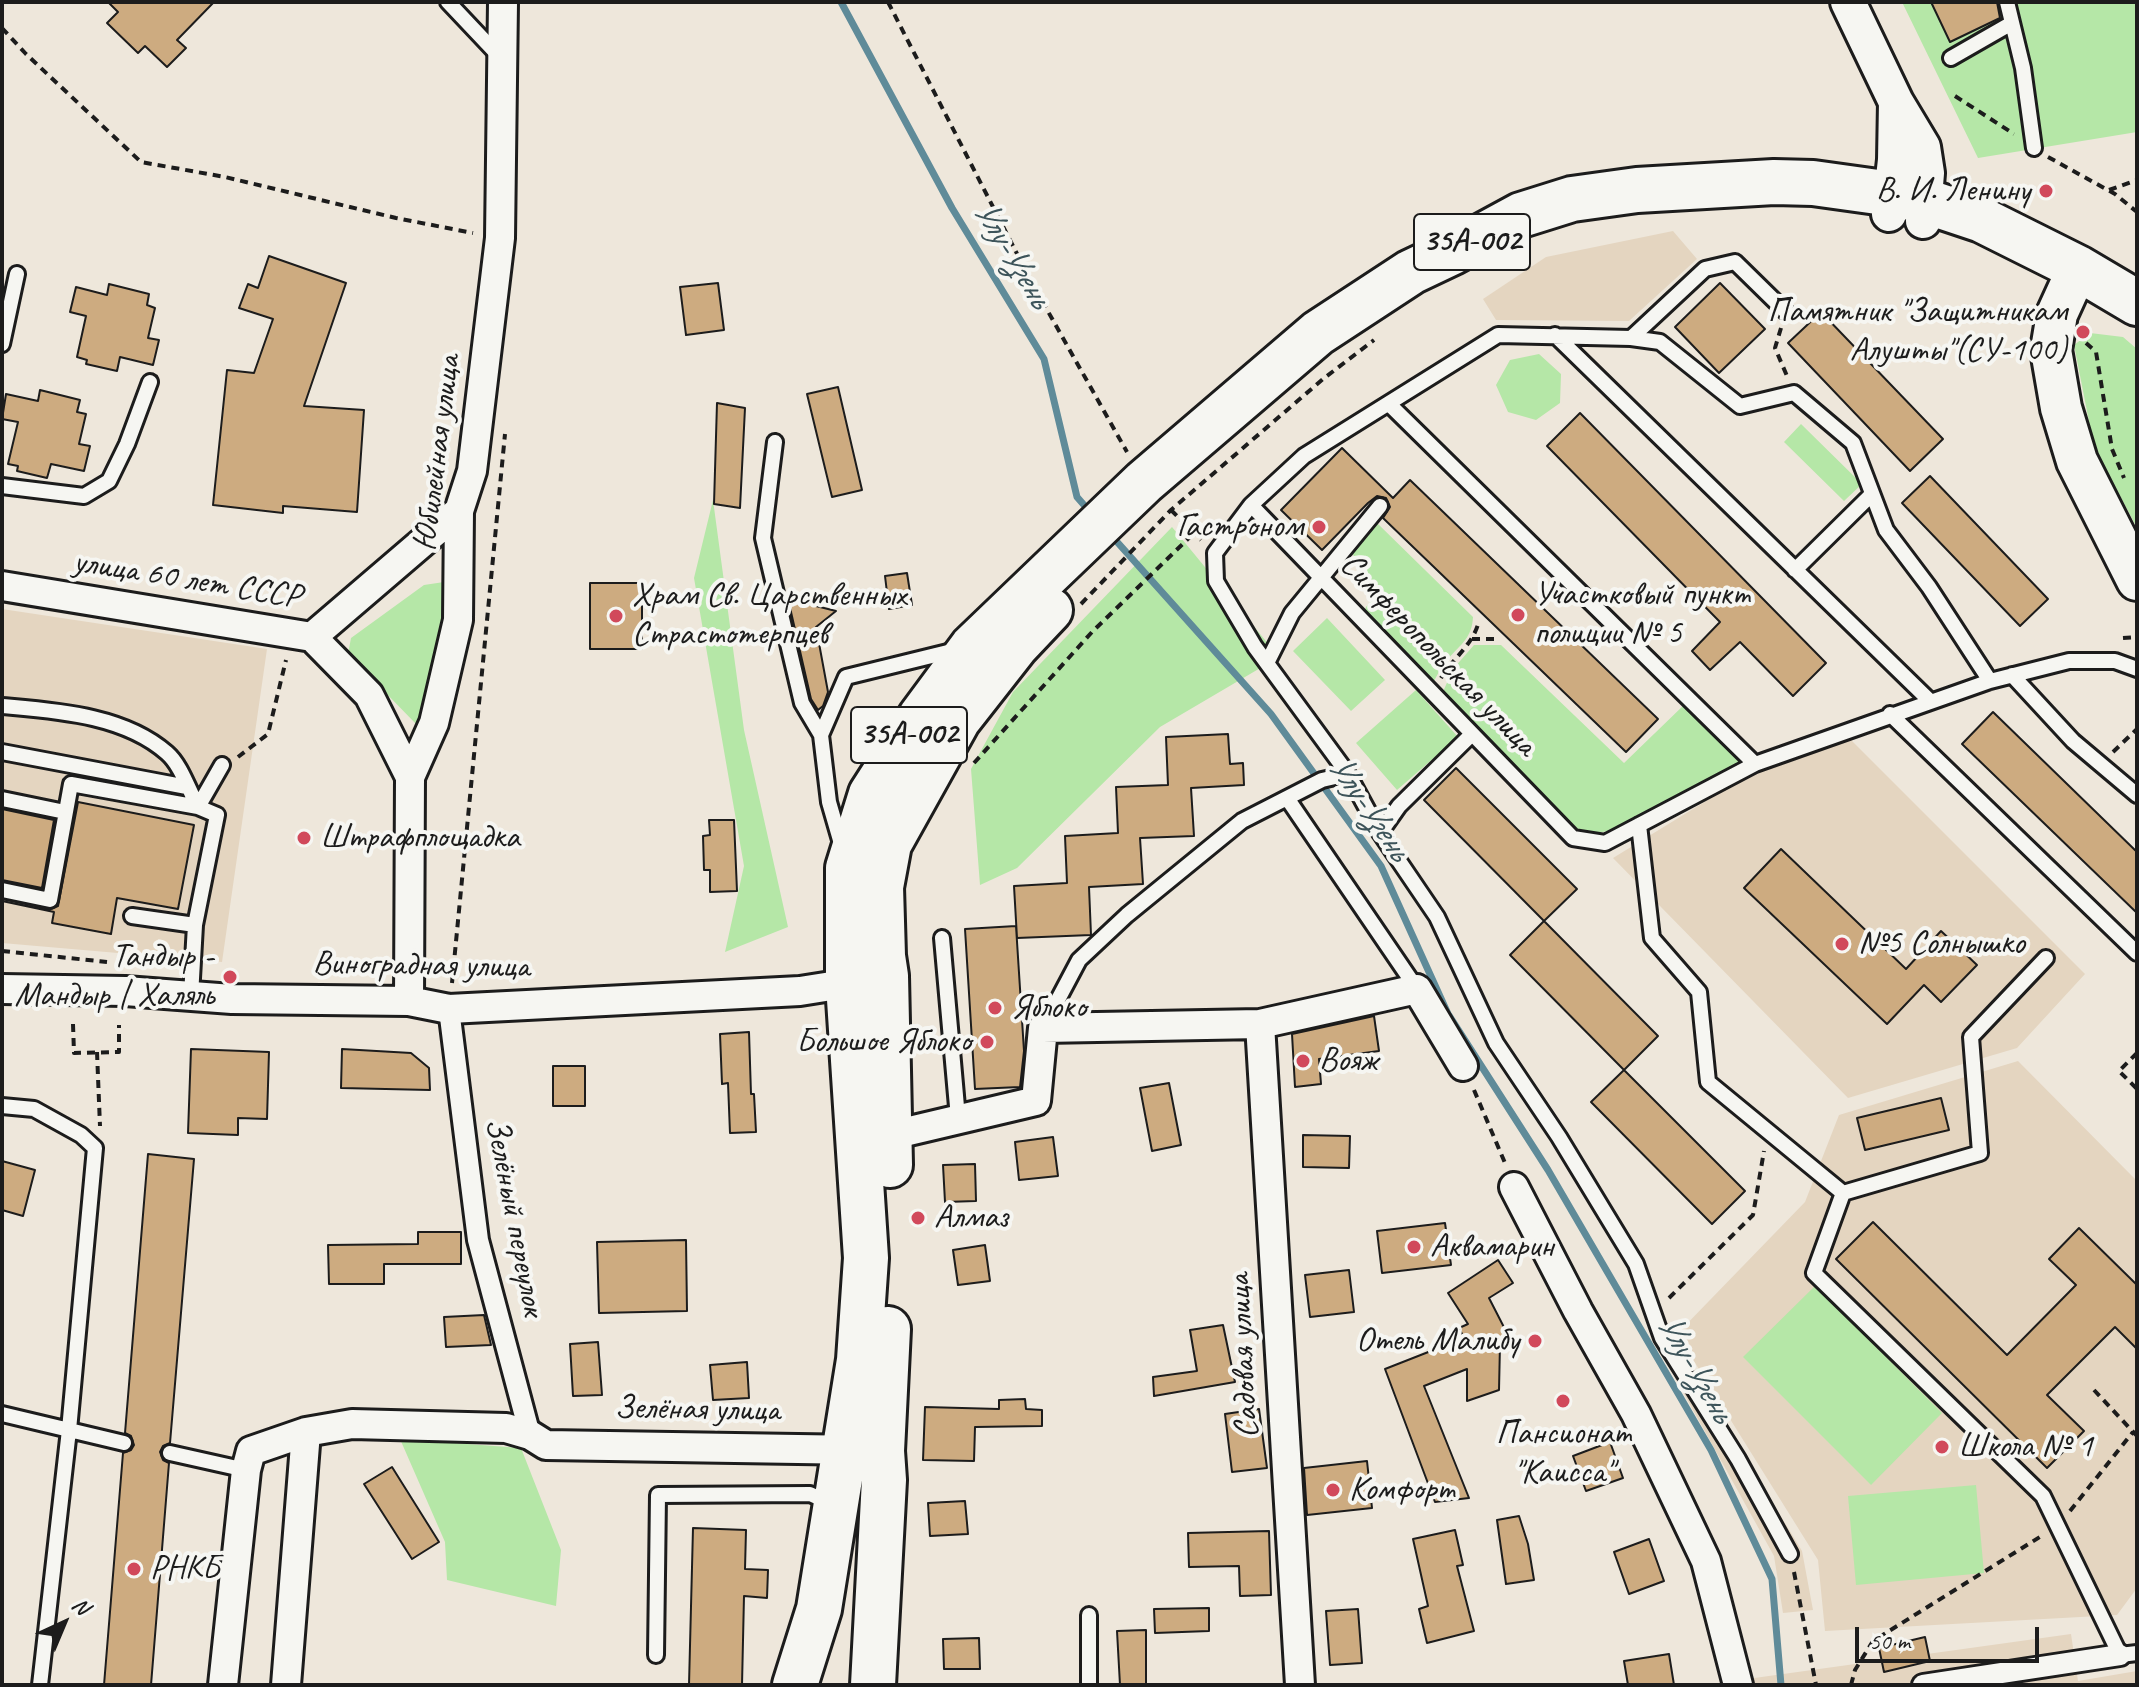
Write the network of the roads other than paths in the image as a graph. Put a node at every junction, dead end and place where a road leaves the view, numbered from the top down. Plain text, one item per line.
1 (448, 2) edge
2 (503, 2) edge
3 (1848, 2) edge
4 (2007, 2) edge
5 (2012, 23) junction
6 (1951, 58) dead end
7 (502, 59) junction
8 (1905, 128) junction
9 (2034, 148) dead end
10 (1844, 186) junction
11 (1907, 207) junction
12 (1984, 232) junction
13 (17, 274) dead end
14 (2068, 289) junction
15 (2137, 303) edge
16 (1786, 312) road end
17 (2137, 329) edge
18 (1555, 335) junction
19 (1631, 338) junction
20 (2, 344) edge
21 (150, 382) dead end
22 (1389, 404) junction
23 (775, 442) dead end
24 (2, 486) edge
25 (1872, 494) junction
26 (1251, 505) junction
27 (1380, 506) dead end
28 (1146, 509) junction
29 (459, 511) junction
30 (1101, 554) junction
31 (1795, 570) junction
32 (1322, 578) junction
33 (2137, 580) edge
34 (2, 586) edge
35 (303, 636) junction
36 (972, 647) junction
37 (1267, 663) junction
38 (2137, 669) edge
39 (2012, 675) junction
40 (1990, 681) junction
41 (1930, 701) junction
42 (2, 706) edge
43 (1890, 714) junction
44 (1472, 734) junction
45 (821, 735) junction
46 (2, 752) edge
47 (1755, 764) junction
48 (222, 765) road end
49 (1348, 774) junction
50 (410, 777) junction
51 (187, 787) junction
52 (2137, 795) edge
53 (1287, 798) junction
54 (2, 799) edge
55 (198, 807) junction
56 (65, 812) junction
57 (1639, 825) junction
58 (1380, 833) junction
59 (848, 868) junction
60 (2, 890) edge
61 (132, 916) dead end
62 (195, 925) junction
63 (942, 938) dead end
64 (2137, 953) edge
65 (2046, 958) dead end
66 (867, 980) junction
67 (2, 989) edge
68 (1417, 989) junction
69 (191, 996) junction
70 (409, 1001) junction
71 (449, 1009) junction
72 (1260, 1024) junction
73 (1043, 1028) junction
74 (1463, 1066) road end
75 (2, 1106) edge
76 (958, 1118) junction
77 (888, 1136) junction
78 (1514, 1187) road end
79 (1843, 1193) junction
80 (2, 1414) edge
81 (69, 1430) junction
82 (306, 1432) junction
83 (538, 1440) junction
84 (124, 1443) dead end
85 (864, 1450) junction
86 (170, 1453) dead end
87 (246, 1470) junction
88 (835, 1506) junction
89 (1790, 1554) road end
90 (1089, 1615) dead end
91 (2129, 1654) edge
92 (656, 1655) dead end
93 (40, 1685) edge
94 (223, 1685) edge
95 (286, 1685) edge
96 (795, 1685) edge
97 (873, 1685) edge
98 (1089, 1685) edge
99 (1300, 1685) edge
100 (1738, 1685) edge
101 (1923, 1685) edge

1 - 7 lane
2 - 7 street, Юбилейная улица
3 - 8 street
4 - 5 lane
5 - 6 lane
5 - 9 lane
7 - 29 street, Юбилейная улица
8 - 10 street
8 - 11 street
8 - 12 street
10 - 11 highway, 35А-002
10 - 28 highway, 35А-002
11 - 12 highway
11 - 28 highway
12 - 14 highway
13 - 20 lane
14 - 15 highway
14 - 17 highway
14 - 33 main road
16 - 19 lane
18 - 19 lane
18 - 22 lane
18 - 31 lane
19 - 25 lane
21 - 24 lane
22 - 26 lane
22 - 47 lane
23 - 45 lane
25 - 31 lane
25 - 40 lane
26 - 32 lane, Симферопольская улица
26 - 37 lane
27 - 32 lane
28 - 30 highway, 35А-002
29 - 35 street, улица 60 лет СССР
29 - 50 street, Юбилейная улица
30 - 36 highway, 35А-002
30 - 66 highway, 35А-002
31 - 41 lane
32 - 37 lane
32 - 44 lane, Симферопольская улица
34 - 35 street, улица 60 лет СССР
35 - 50 street
36 - 45 lane
36 - 59 highway, 35А-002
37 - 49 lane
38 - 39 lane, Симферопольская улица
39 - 40 lane, Симферопольская улица
39 - 52 lane
40 - 41 lane, Симферопольская улица
41 - 43 lane, Симферопольская улица
42 - 51 lane
43 - 47 lane, Симферопольская улица
43 - 64 lane
44 - 57 lane, Симферопольская улица
44 - 58 lane
45 - 59 lane
46 - 51 lane
47 - 57 lane, Симферопольская улица
48 - 55 lane
49 - 53 lane
49 - 58 lane
50 - 70 street, Юбилейная улица
51 - 55 lane
53 - 68 lane
53 - 73 lane
54 - 56 lane
55 - 56 lane
55 - 62 lane
56 - 60 lane
57 - 79 lane
58 - 89 lane
59 - 66 highway, 35А-002
61 - 62 lane
62 - 69 lane
63 - 76 lane
65 - 79 lane
66 - 71 street, Виноградная улица
66 - 77 highway
66 - 85 highway, 35А-002
67 - 69 street, Виноградная улица
68 - 72 street
68 - 74 street
69 - 70 street, Виноградная улица
70 - 71 street, Виноградная улица
71 - 83 street, Зелёный переулок
72 - 73 street
72 - 99 street, Садовая улица
73 - 76 street
75 - 81 lane
76 - 77 street
77 - 85 highway
78 - 100 street
79 - 91 lane
80 - 81 lane
81 - 84 lane
81 - 93 lane
82 - 83 street, Зелёная улица
82 - 87 street, Зелёная улица
82 - 95 street
83 - 85 street, Зелёная улица
85 - 88 highway
85 - 97 highway
86 - 87 lane
87 - 94 street
88 - 92 lane
88 - 96 highway
90 - 98 lane
91 - 101 street

